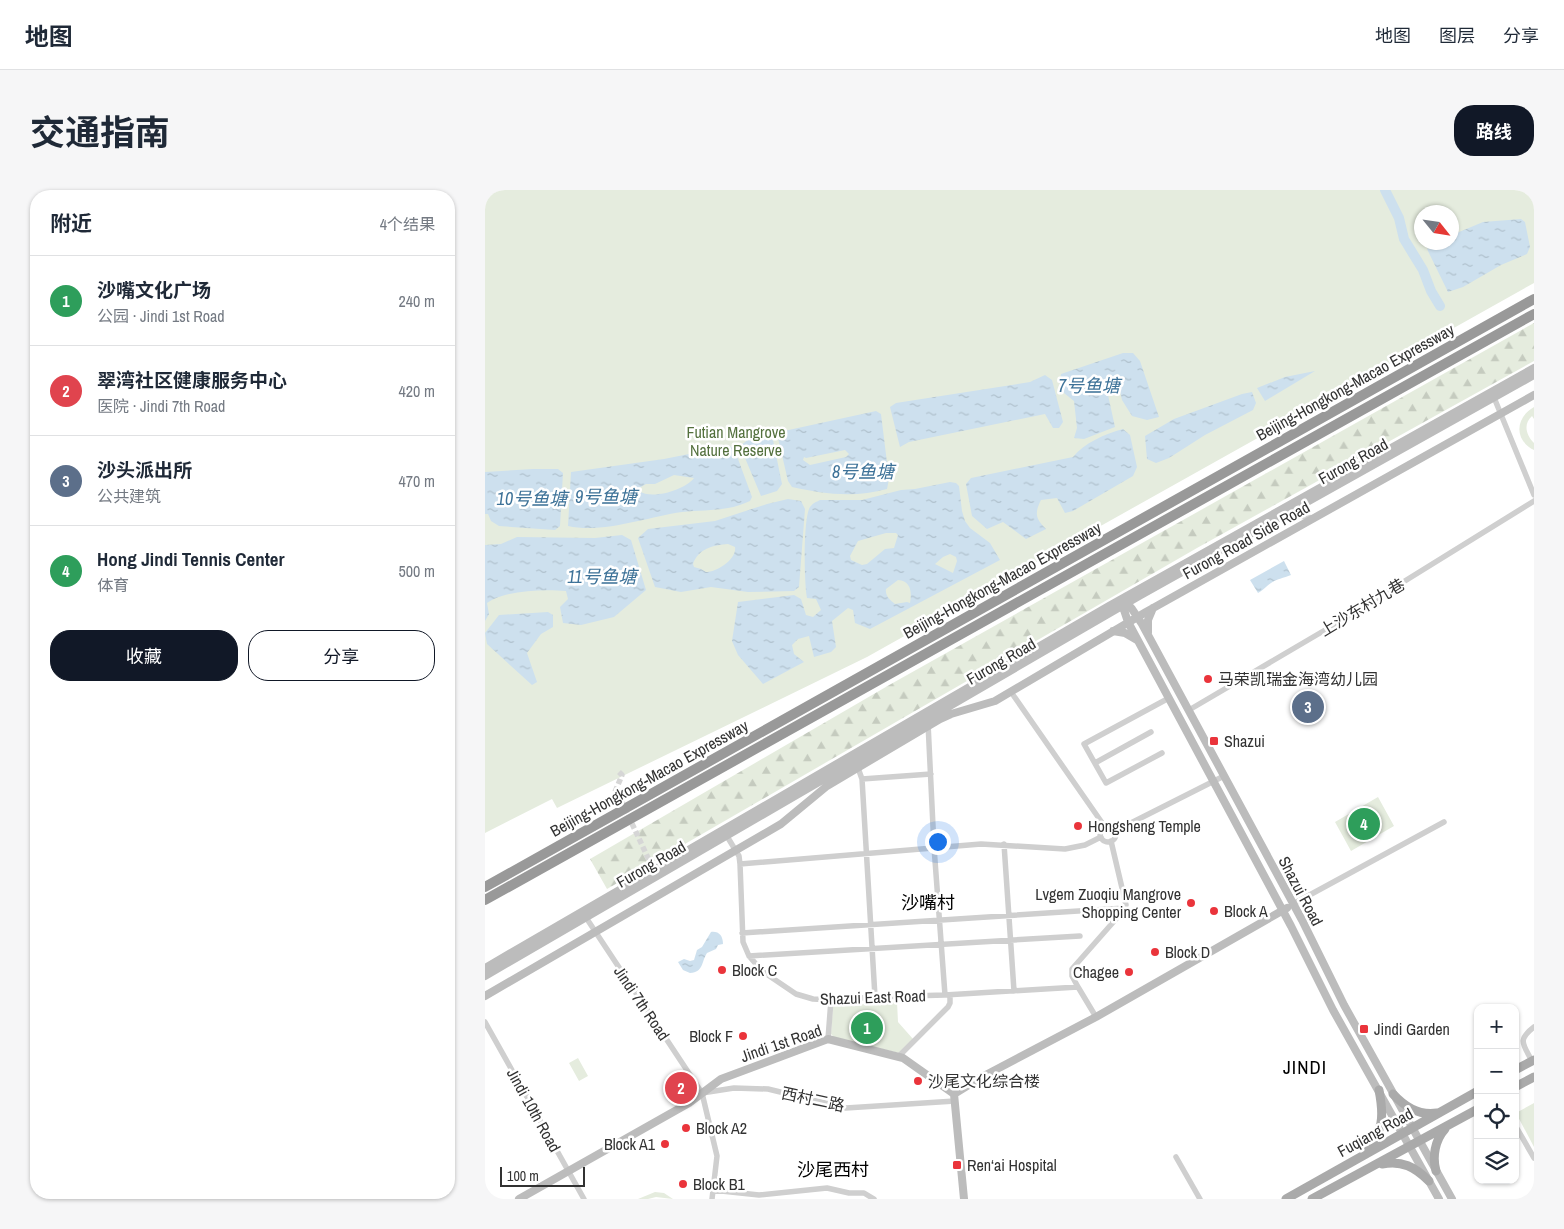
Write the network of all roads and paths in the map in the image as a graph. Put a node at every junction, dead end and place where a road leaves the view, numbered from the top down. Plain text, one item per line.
1 (1534, 299) edge
2 (1534, 314) edge
3 (1534, 368) edge
4 (1534, 375) edge
5 (1493, 395) junction
6 (1534, 396) edge
7 (1501, 414) junction
8 (1534, 495) edge
9 (1534, 501) edge
10 (1285, 514) junction
11 (1313, 518) junction
12 (1142, 594) junction
13 (1123, 602) junction
14 (1155, 607) junction
15 (1137, 615) junction
16 (1129, 622) junction
17 (1111, 632) junction
18 (1148, 635) junction
19 (1140, 644) junction
20 (1011, 692) junction
21 (1169, 698) junction
22 (1189, 710) junction
23 (928, 722) junction
24 (1151, 732) dead end
25 (1162, 753) dead end
26 (1095, 763) junction
27 (858, 768) junction
28 (837, 772) junction
29 (931, 774) junction
30 (1224, 776) junction
31 (862, 778) junction
32 (1214, 782) junction
33 (813, 785) junction
34 (827, 786) junction
35 (1444, 822) dead end
36 (1105, 827) junction
37 (1115, 831) junction
38 (725, 833) junction
39 (1101, 837) junction
40 (1111, 841) junction
41 (1003, 844) junction
42 (934, 847) junction
43 (735, 851) junction
44 (866, 854) junction
45 (740, 864) junction
46 (485, 887) edge
47 (485, 900) edge
48 (1293, 904) junction
49 (1125, 908) junction
50 (1283, 910) junction
51 (584, 915) junction
52 (1009, 915) junction
53 (939, 921) junction
54 (870, 924) junction
55 (595, 932) junction
56 (742, 933) junction
57 (1080, 936) dead end
58 (1010, 941) junction
59 (941, 945) junction
60 (872, 948) junction
61 (749, 956) junction
62 (485, 968) edge
63 (485, 976) edge
64 (1078, 987) junction
65 (1014, 991) junction
66 (948, 995) junction
67 (485, 996) edge
68 (875, 997) junction
69 (831, 1000) junction
70 (1095, 1017) junction
71 (485, 1022) edge
72 (1534, 1027) edge
73 (828, 1039) junction
74 (899, 1056) junction
75 (1533, 1060) edge
76 (1519, 1068) edge
77 (1534, 1076) edge
78 (1519, 1085) edge
79 (1379, 1090) junction
80 (1474, 1093) edge
81 (702, 1094) junction
82 (1393, 1094) junction
83 (954, 1098) junction
84 (1474, 1111) edge
85 (1439, 1113) junction
86 (1451, 1124) junction
87 (1412, 1128) junction
88 (1519, 1132) edge
89 (1402, 1134) junction
90 (1419, 1141) junction
91 (1409, 1146) junction
92 (1176, 1157) dead end
93 (1534, 1158) edge
94 (1357, 1159) junction
95 (1365, 1170) junction
96 (1436, 1171) junction
97 (568, 1172) junction
98 (1429, 1181) junction
99 (712, 1190) junction
100 (519, 1199) edge
101 (584, 1199) edge
102 (712, 1199) edge
103 (874, 1199) edge
104 (964, 1199) edge
105 (1199, 1199) edge
106 (1286, 1199) edge
107 (1311, 1199) edge
108 (1439, 1199) edge
109 (1452, 1199) edge

1 - 46 highway, Beijing-Hongkong-Macao Expressway
2 - 47 highway, Beijing-Hongkong-Macao Expressway
3 - 5 street, Furong Road
4 - 5 street, Furong Road
5 - 7 street
5 - 10 street, Furong Road
5 - 13 street, Furong Road
6 - 7 street, Furong Road Side Road
7 - 8 street
7 - 11 street, Furong Road Side Road
9 - 22 street, 上沙东村九巷
10 - 11 street
10 - 12 street, Furong Road
11 - 14 street, Furong Road Side Road
12 - 13 street, Furong Road
12 - 15 street
13 - 15 street, Shazui Road
13 - 16 street, Shazui Road
13 - 23 street, Furong Road
13 - 38 street, Furong Road
14 - 15 street, Furong Road Side Road
14 - 18 street
15 - 16 street, Furong Road Side Road
15 - 18 street, Shazui Road
16 - 17 street, Furong Road Side Road
16 - 19 street, Shazui Road
17 - 19 street
17 - 20 street, Furong Road Side Road
18 - 22 street, Shazui Road
19 - 21 street, Shazui Road
20 - 23 street, Furong Road Side Road
20 - 36 street
21 - 26 street
21 - 32 street, Shazui Road
22 - 30 street, Shazui Road
23 - 27 street
23 - 28 street, Furong Road
23 - 29 street
24 - 26 street
25 - 26 street
27 - 31 street
27 - 34 street
28 - 33 street, Furong Road
28 - 34 street
29 - 31 street
29 - 42 street
30 - 32 street
30 - 48 street, Shazui Road
31 - 44 street
32 - 37 street
32 - 50 street, Shazui Road
33 - 34 street
33 - 38 street, Furong Road
34 - 43 street
35 - 48 street
36 - 37 street
36 - 39 street
37 - 40 street
38 - 43 street, Shazui East Road
38 - 51 street, Furong Road
39 - 40 street
39 - 41 street
40 - 49 street
41 - 42 street
41 - 52 street
42 - 44 street
42 - 53 street
43 - 45 street, Shazui East Road
43 - 55 street
44 - 45 street
44 - 54 street
45 - 56 street, Shazui East Road
48 - 50 street
48 - 82 street, Shazui Road
49 - 52 street
49 - 64 street
50 - 70 street
50 - 79 street, Shazui Road
51 - 55 street, Jindi 7th Road
51 - 62 street, Furong Road
51 - 63 street, Furong Road
52 - 53 street
52 - 58 street
53 - 54 street
53 - 59 street
54 - 56 street
54 - 60 street
55 - 67 street
55 - 81 street, Jindi 7th Road
56 - 61 street, Shazui East Road
57 - 58 street
58 - 59 street
58 - 65 street
59 - 60 street
59 - 66 street
60 - 61 street
60 - 68 street
61 - 69 street, Shazui East Road
64 - 65 street, Shazui East Road
64 - 70 street
65 - 66 street, Shazui East Road
66 - 68 street, Shazui East Road
66 - 74 street
68 - 69 street, Shazui East Road
69 - 73 street
70 - 83 street
71 - 97 street, Jindi 10th Road
72 - 75 street
73 - 74 street, Jindi 1st Road
73 - 81 street, Jindi 1st Road
74 - 83 street, Jindi 1st Road
75 - 76 main road
77 - 78 main road
79 - 89 street, Shazui Road
79 - 94 main road
80 - 85 main road, Fuqiang Road
81 - 83 street, 西村二路
81 - 97 street, Jindi 1st Road
81 - 99 street, Jindi 7th Road
82 - 85 main road
82 - 87 street, Shazui Road
83 - 104 street
84 - 86 main road, Fuqiang Road
85 - 87 main road, Fuqiang Road
86 - 90 main road, Fuqiang Road
86 - 96 main road
87 - 89 main road, Fuqiang Road
87 - 90 street, Shazui Road
88 - 93 street
89 - 91 street, Shazui Road
89 - 94 main road, Fuqiang Road
90 - 91 main road, Fuqiang Road
90 - 96 street, Shazui Road
91 - 95 main road, Fuqiang Road
91 - 98 street, Shazui Road
92 - 105 street
94 - 106 main road, Fuqiang Road
95 - 98 main road
95 - 107 main road, Fuqiang Road
96 - 109 street, Shazui Road
97 - 100 street, Jindi 1st Road
97 - 101 street, Jindi 10th Road
98 - 108 street, Shazui Road
99 - 102 street, Jindi 7th Road
99 - 103 street

